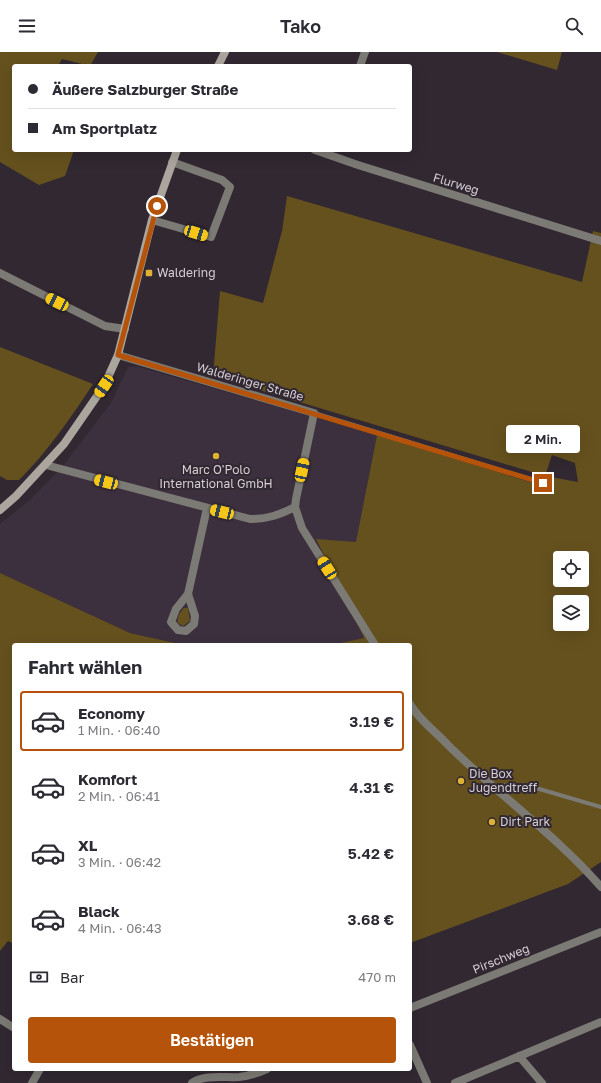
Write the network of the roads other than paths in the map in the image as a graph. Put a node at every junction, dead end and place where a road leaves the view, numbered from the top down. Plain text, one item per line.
1 (225, 52) edge
2 (365, 52) edge
3 (219, 64) edge
4 (361, 64) edge
5 (176, 152) edge
6 (326, 152) edge
7 (172, 162) junction
8 (152, 220) junction
9 (601, 241) edge
10 (0, 273) edge
11 (125, 329) junction
12 (118, 355) junction
13 (314, 413) junction
14 (46, 465) junction
15 (543, 483) dead end
16 (207, 508) junction
17 (295, 508) junction
18 (0, 510) edge
19 (188, 594) dead end
20 (374, 643) edge
21 (412, 706) edge
22 (494, 786) junction
23 (601, 807) edge
24 (601, 888) edge
25 (601, 932) edge
26 (412, 1007) edge
27 (0, 1019) edge
28 (601, 1022) edge
29 (12, 1027) edge
30 (412, 1050) edge
31 (519, 1056) junction
32 (39, 1071) edge
33 (262, 1071) edge
34 (32, 1083) edge
35 (192, 1083) edge
36 (427, 1083) edge
37 (455, 1083) edge
38 (542, 1083) edge

1 - 3 main road
2 - 4 street
5 - 7 main road
6 - 9 street, Flurweg
7 - 8 main road
7 - 8 street
8 - 11 main road
10 - 11 street
11 - 12 main road
12 - 13 street, Walderinger Straße
12 - 14 main road
13 - 15 lane
13 - 17 street, Walderinger Straße
14 - 16 street
14 - 18 main road
16 - 17 street
16 - 19 street
17 - 20 street
21 - 22 street
22 - 23 lane
22 - 24 street
25 - 26 street, Pirschweg
27 - 29 street
28 - 31 street
30 - 36 street
31 - 37 street
31 - 38 street
32 - 34 street
33 - 35 street

